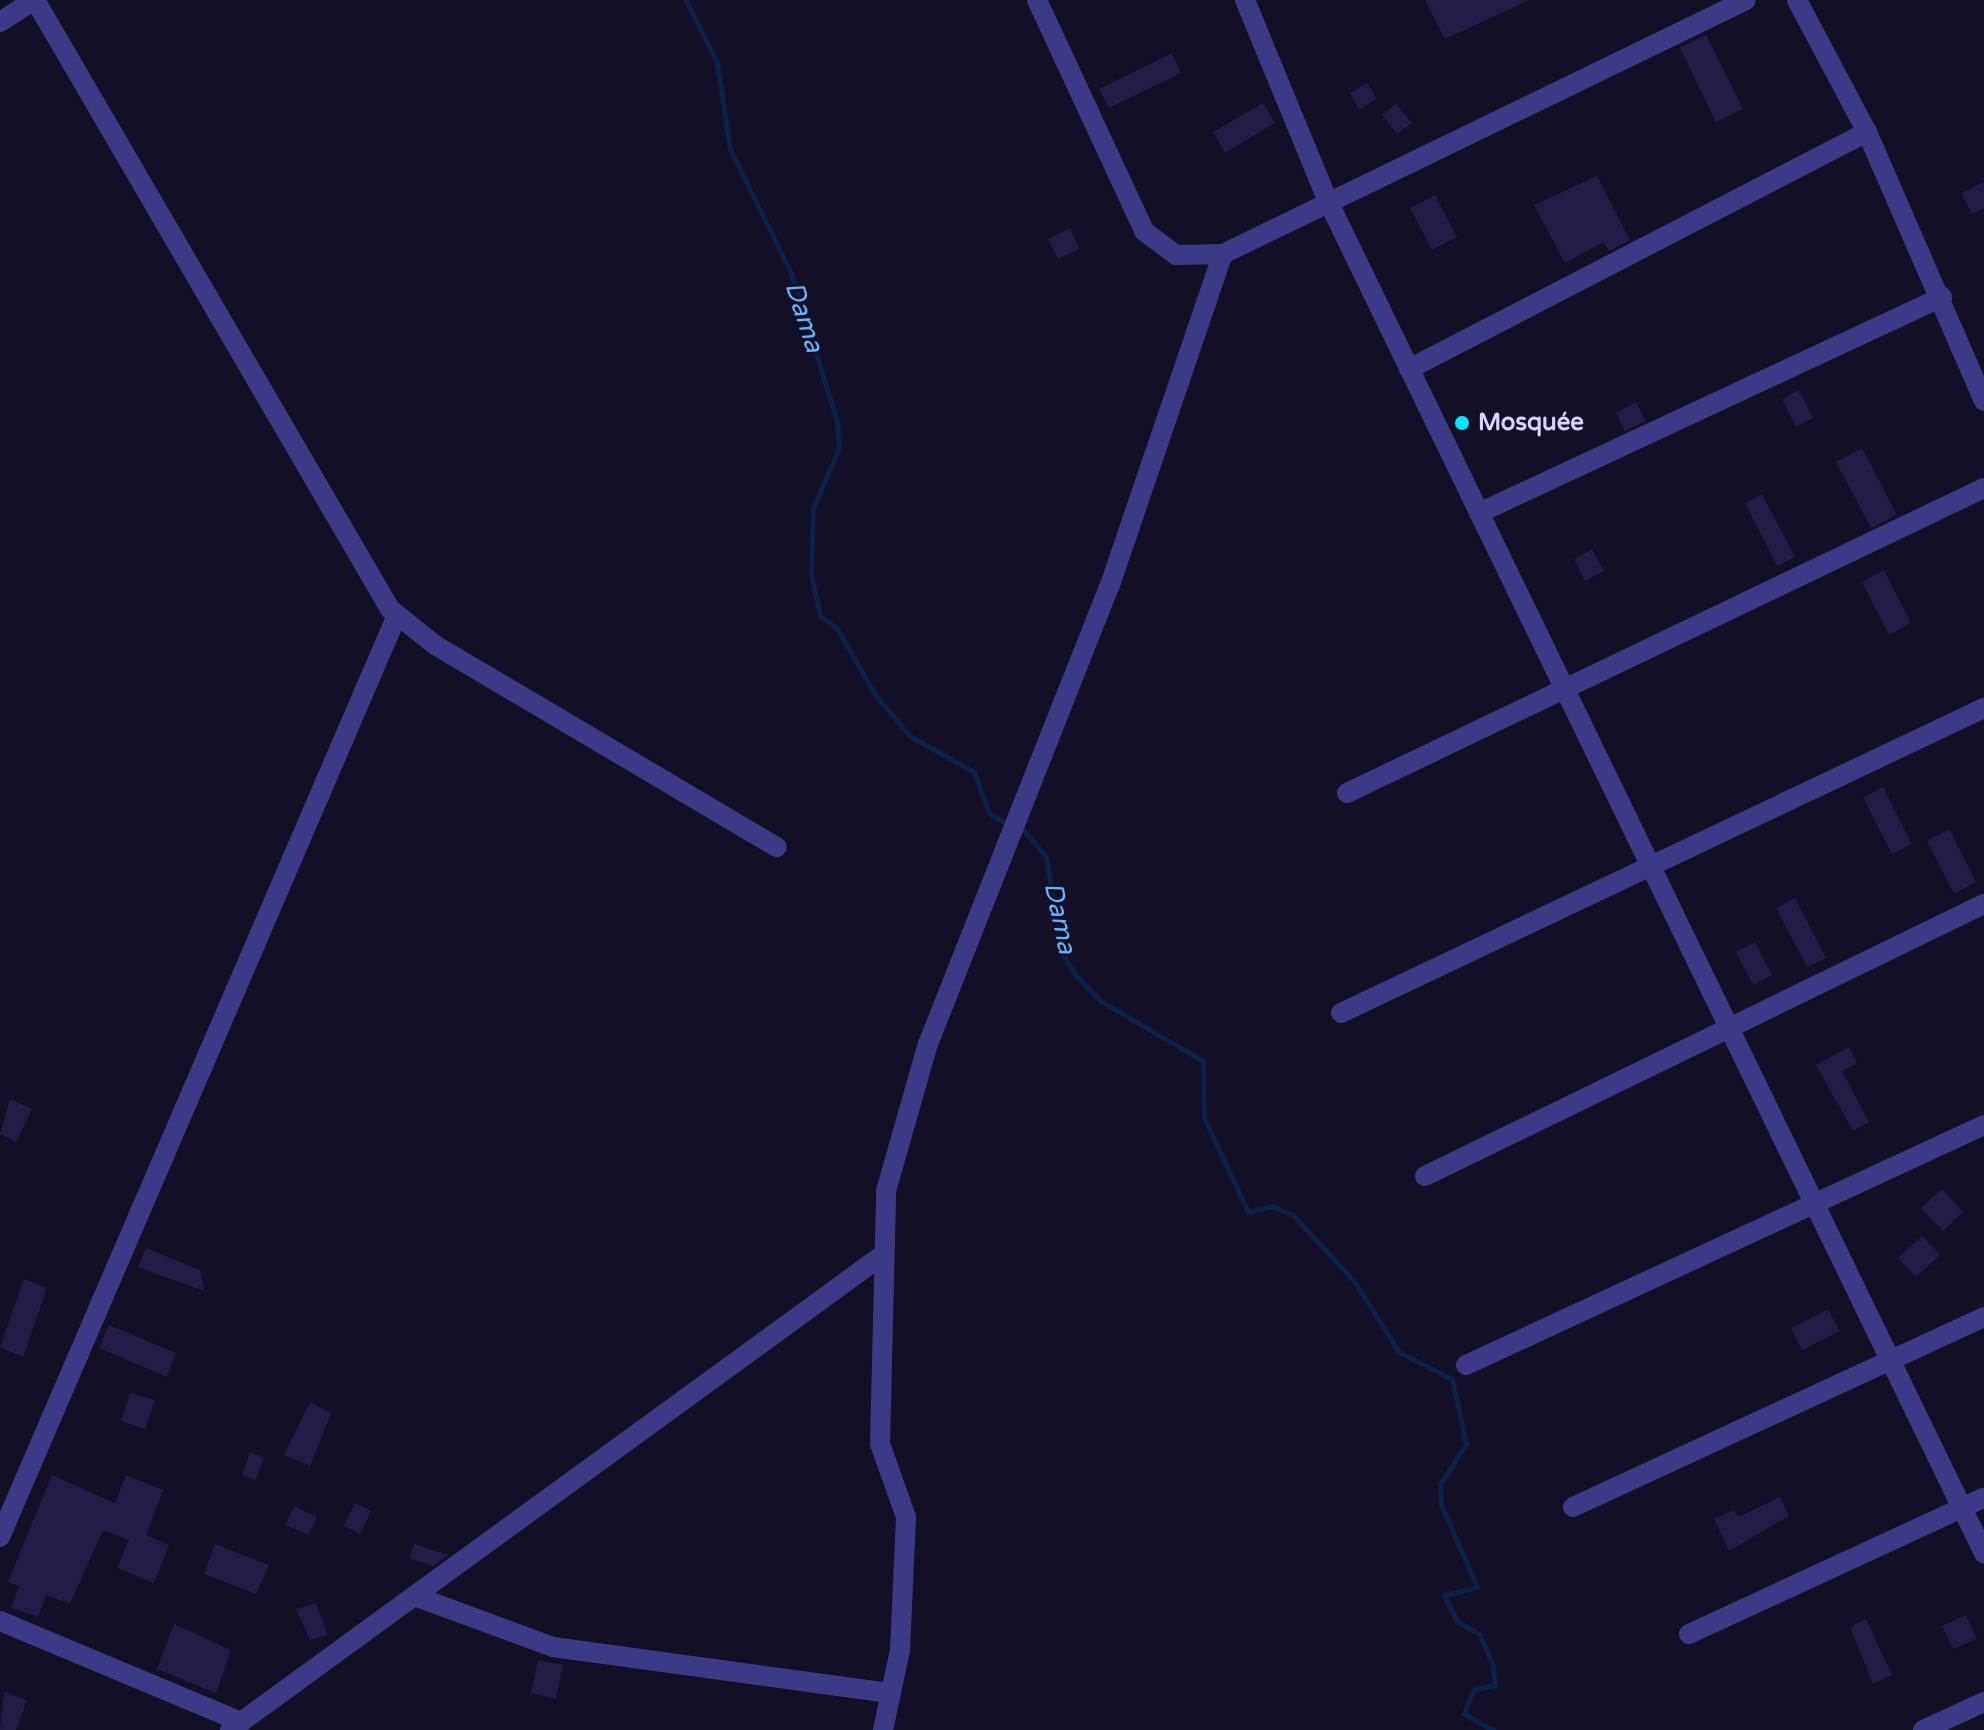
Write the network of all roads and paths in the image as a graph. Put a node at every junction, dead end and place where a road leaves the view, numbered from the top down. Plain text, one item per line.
1 (35, 0) edge
2 (1037, 0) edge
3 (1245, 0) edge
4 (1746, 0) edge
5 (1797, 0) edge
6 (0, 22) edge
7 (1867, 132) junction
8 (1328, 201) junction
9 (1223, 254) junction
10 (1942, 297) junction
11 (1409, 369) junction
12 (1984, 401) edge
13 (1984, 488) edge
14 (1479, 513) junction
15 (397, 615) junction
16 (1564, 687) junction
17 (1984, 708) edge
18 (1347, 793) dead end
19 (777, 847) dead end
20 (1650, 866) junction
21 (1984, 904) edge
22 (1341, 1013) dead end
23 (1729, 1028) junction
24 (1984, 1125) edge
25 (1425, 1176) dead end
26 (1813, 1200) junction
27 (884, 1254) junction
28 (1984, 1317) edge
29 (1890, 1360) junction
30 (1466, 1365) dead end
31 (1984, 1498) edge
32 (1573, 1507) dead end
33 (1962, 1508) junction
34 (0, 1537) edge
35 (1984, 1553) edge
36 (420, 1598) junction
37 (0, 1621) edge
38 (1689, 1634) dead end
39 (891, 1693) junction
40 (1984, 1702) edge
41 (236, 1726) edge
42 (883, 1730) edge
43 (1923, 1730) edge

1 - 6 street
1 - 15 street
2 - 9 street
3 - 8 street
4 - 8 street
5 - 7 street
7 - 10 street
7 - 11 street
8 - 9 street
8 - 11 street
9 - 27 street
10 - 12 street
10 - 14 street
11 - 14 street
13 - 16 street
14 - 16 street
15 - 19 street
15 - 34 street
16 - 18 street
16 - 20 street
17 - 20 street
20 - 22 street
20 - 23 street
21 - 23 street
23 - 25 street
23 - 26 street
24 - 26 street
26 - 29 street
26 - 30 street
27 - 36 street
27 - 39 street
28 - 29 street
29 - 32 street
29 - 33 street
31 - 33 street
33 - 35 street
33 - 38 street
36 - 39 street
36 - 41 street
37 - 41 street
39 - 42 street
40 - 43 street

